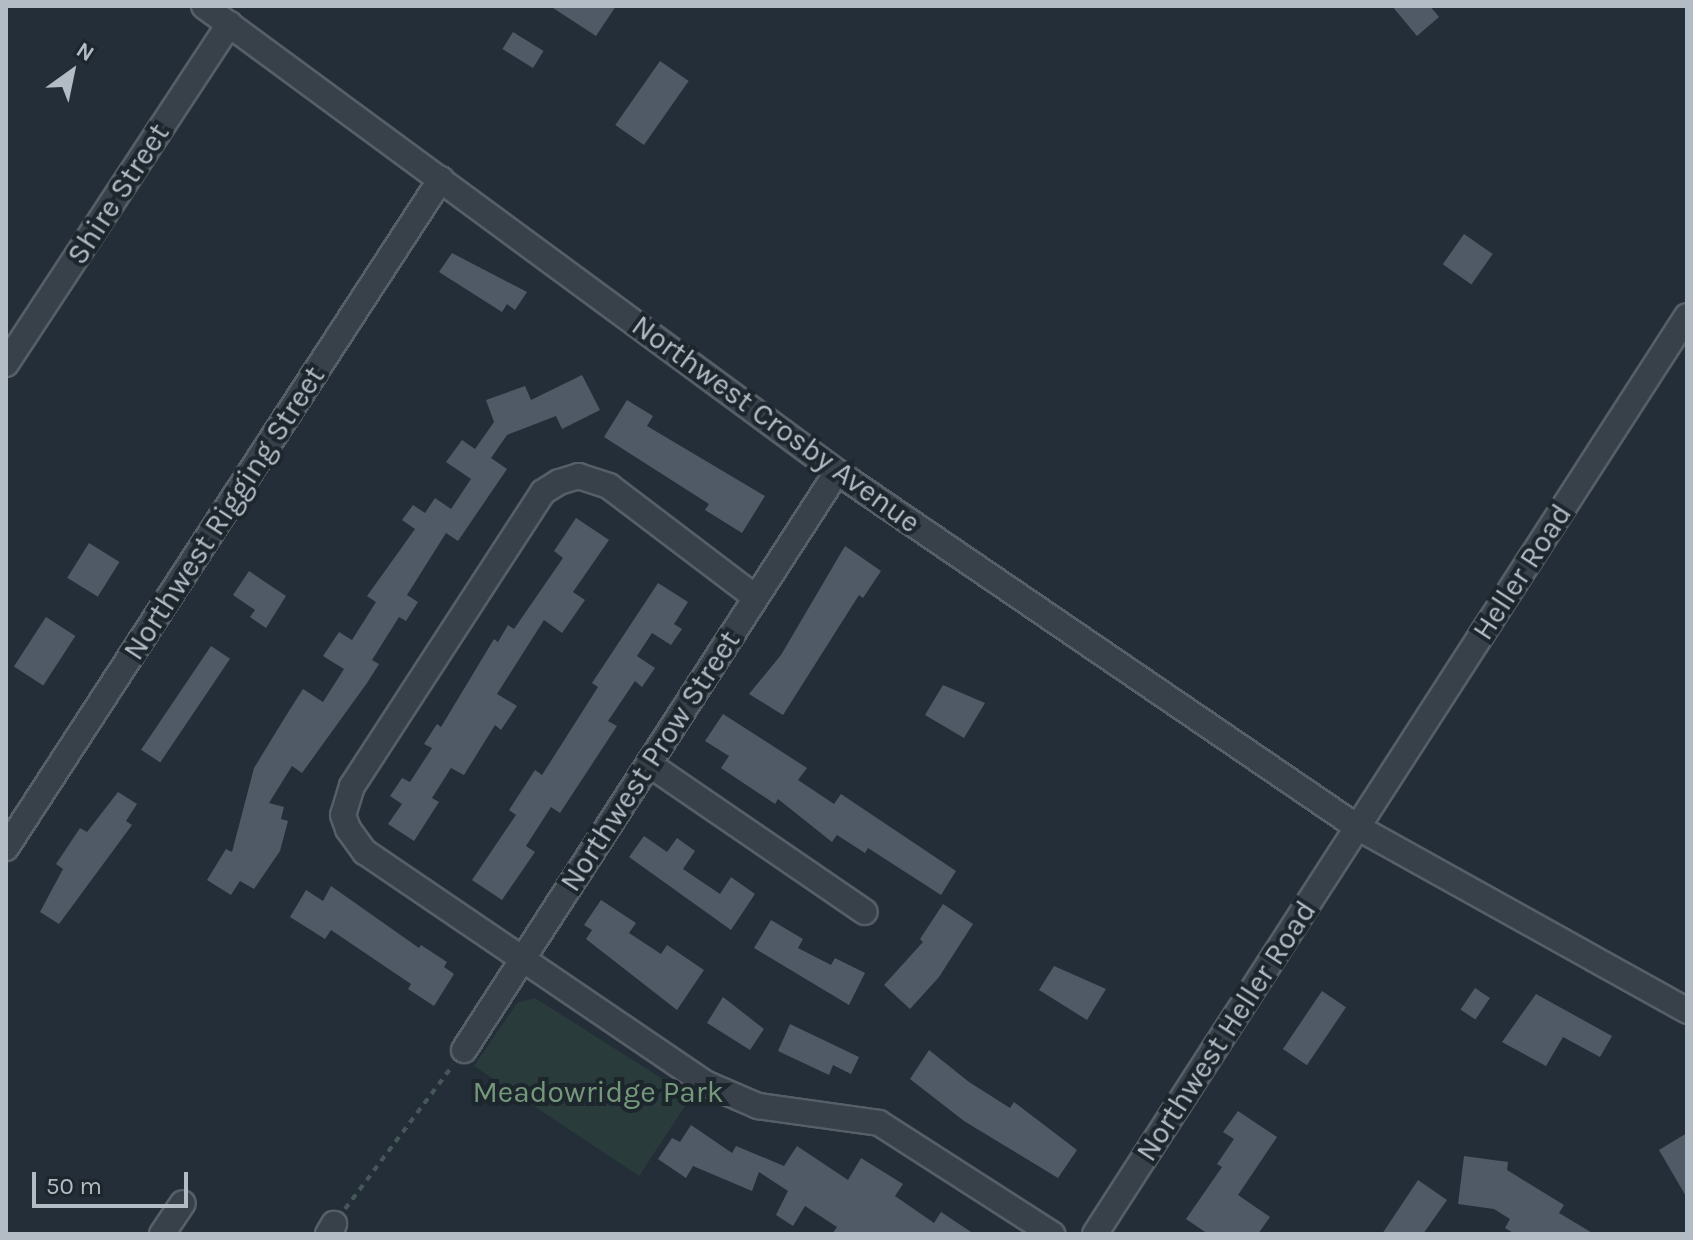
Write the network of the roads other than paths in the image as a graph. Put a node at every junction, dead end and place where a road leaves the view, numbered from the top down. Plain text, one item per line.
1 (204, 6) edge
2 (229, 24) junction
3 (441, 179) junction
4 (1687, 316) edge
5 (6, 364) edge
6 (837, 472) junction
7 (755, 597) junction
8 (650, 765) junction
9 (1357, 827) junction
10 (6, 848) edge
11 (865, 912) dead end
12 (522, 959) junction
13 (1687, 1011) edge
14 (464, 1050) road end
15 (183, 1203) dead end
16 (162, 1234) edge
17 (1052, 1234) edge
18 (1095, 1234) edge

1 - 2 street, Northwest Crosby Avenue
2 - 3 street, Northwest Crosby Avenue
2 - 5 street, Shire Street
3 - 6 street, Northwest Crosby Avenue
3 - 10 street, Northwest Rigging Street
4 - 9 street, Heller Road
6 - 7 street, Northwest Prow Street
6 - 9 street, Northwest Crosby Avenue
7 - 8 street, Northwest Prow Street
7 - 12 street
8 - 11 street
8 - 12 street, Northwest Prow Street
9 - 13 street, Northwest Crosby Avenue
9 - 18 street, Northwest Heller Road
12 - 14 street, Northwest Prow Street
12 - 17 street
15 - 16 street

